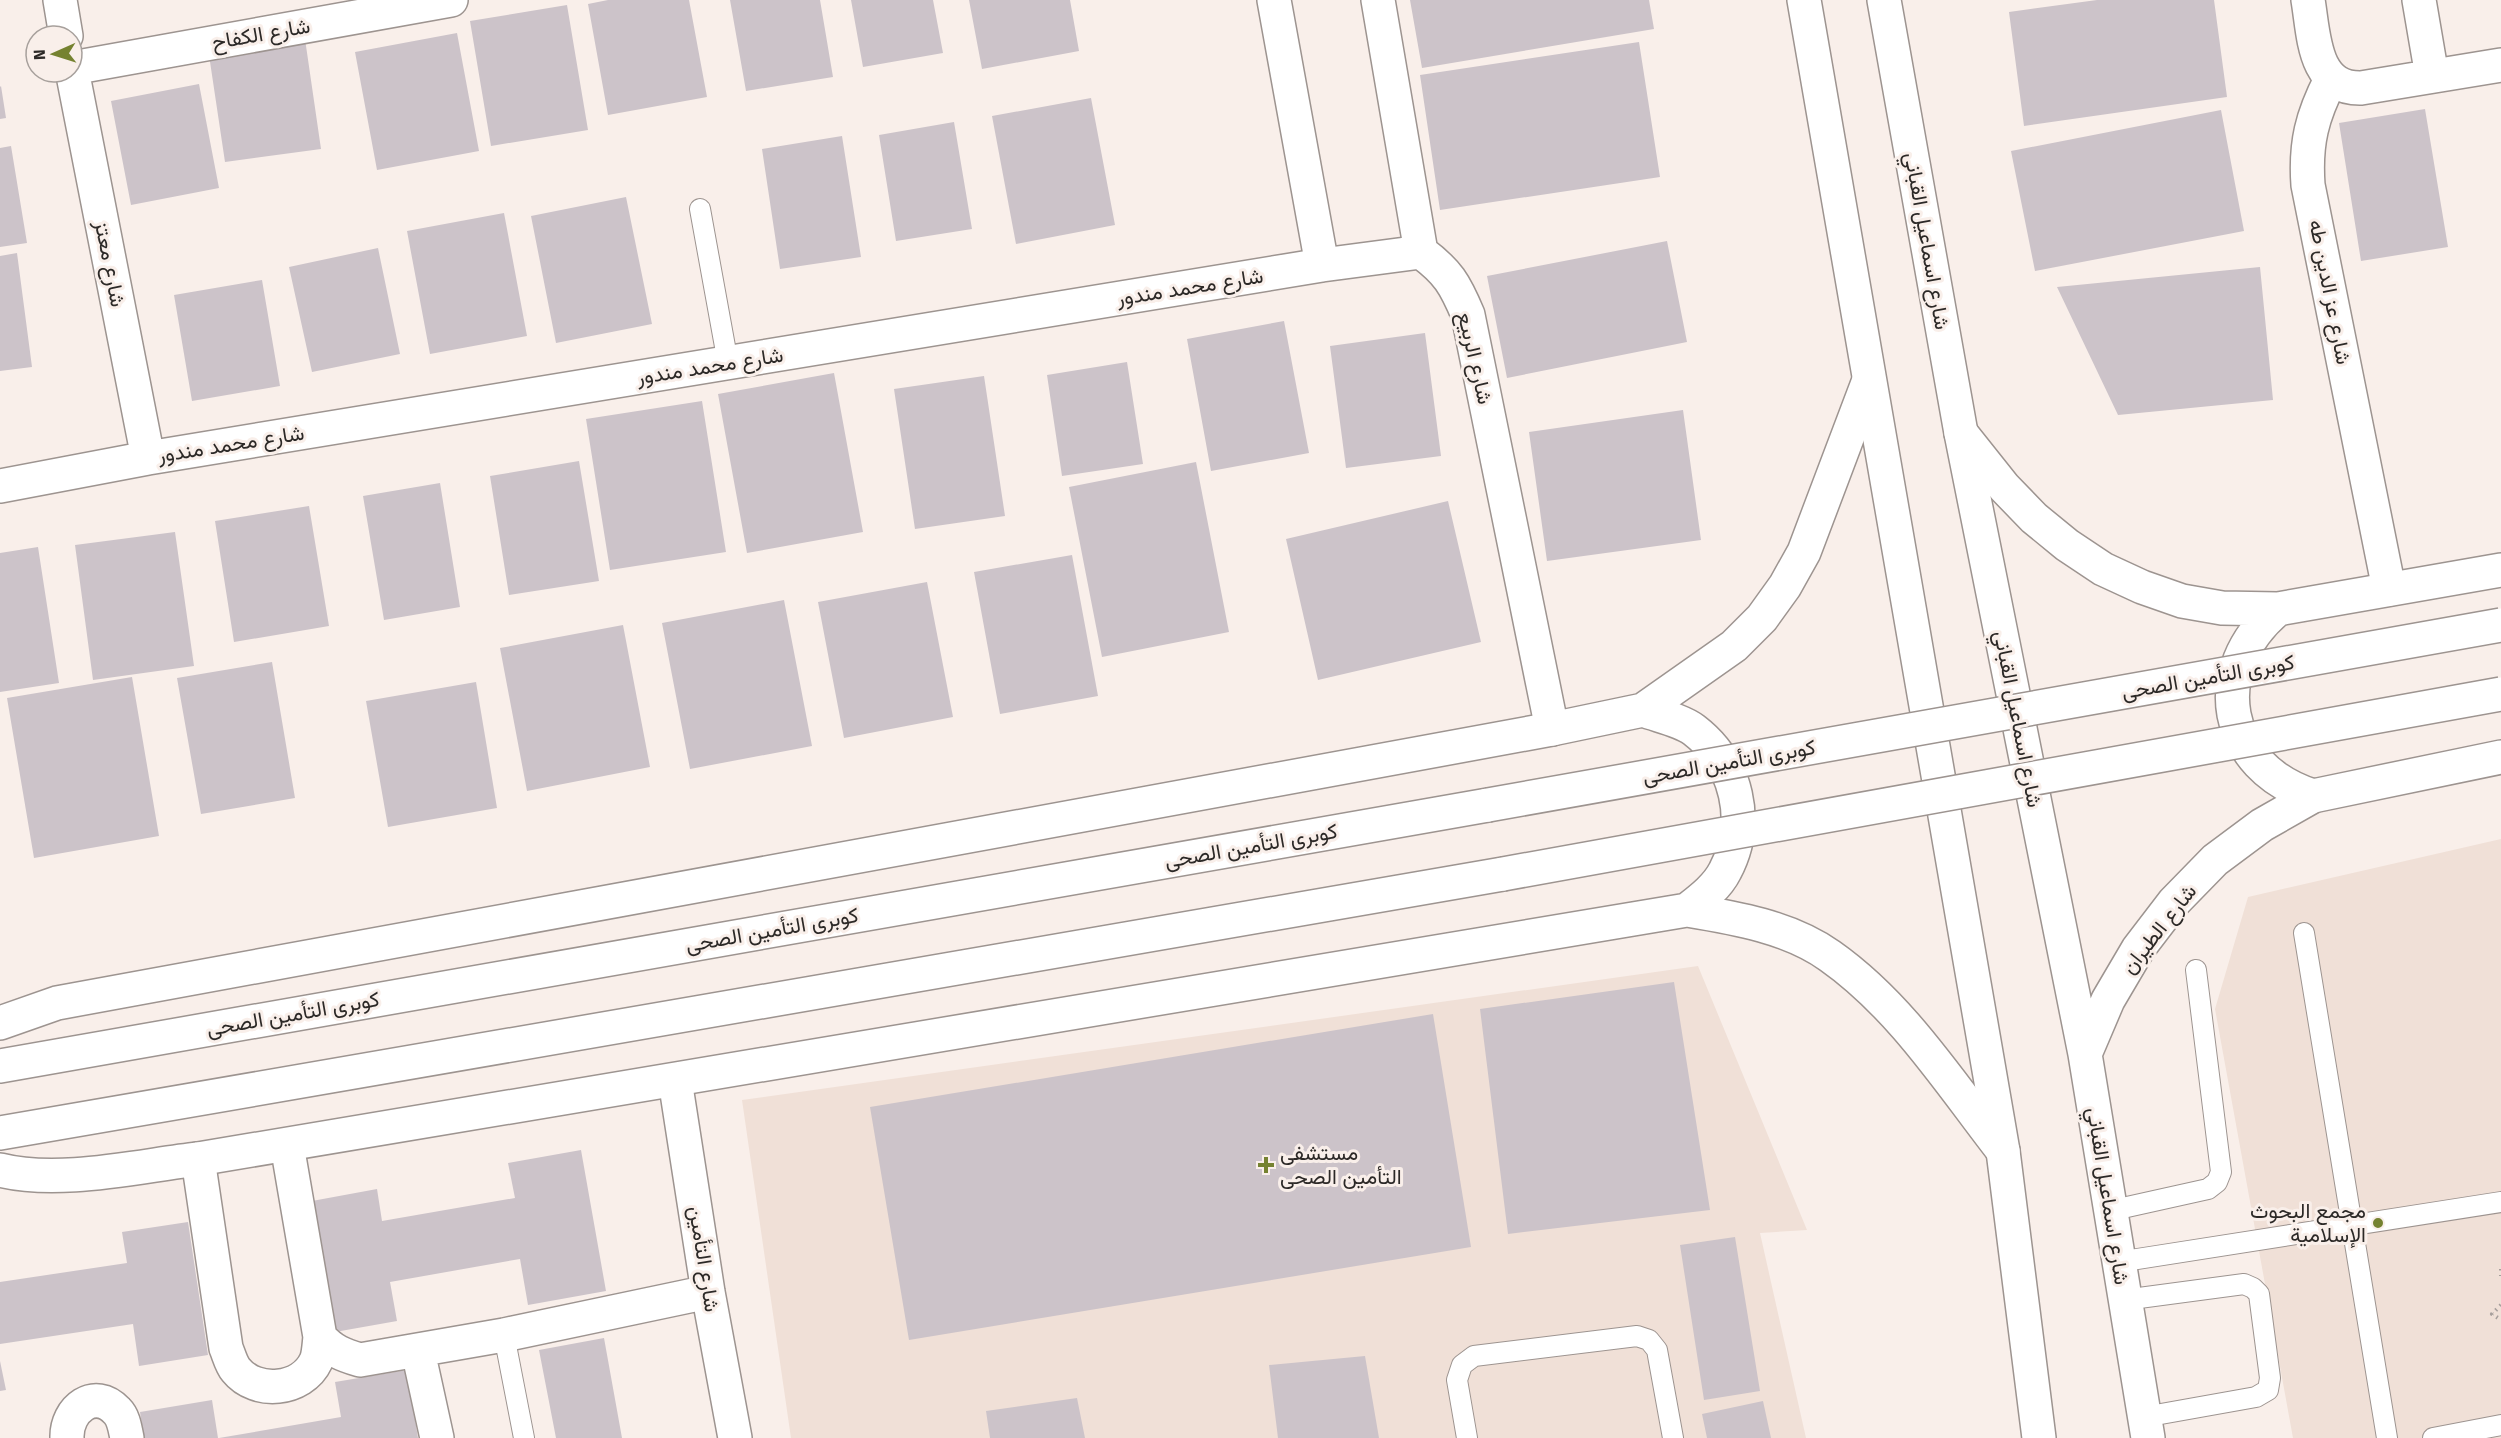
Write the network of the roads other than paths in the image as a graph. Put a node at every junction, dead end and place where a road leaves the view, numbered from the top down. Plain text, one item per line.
1 (60, 0) edge
2 (451, 0) edge
3 (1274, 0) edge
4 (1378, 0) edge
5 (1804, 0) edge
6 (1884, 0) edge
7 (2308, 0) edge
8 (2419, 0) edge
9 (374, 7) edge
10 (64, 24) edge
11 (2501, 65) edge
12 (84, 67) edge
13 (2432, 76) junction
14 (2331, 79) junction
15 (75, 84) edge
16 (700, 209) dead end
17 (1421, 252) junction
18 (1322, 265) junction
19 (728, 363) junction
20 (1869, 380) junction
21 (1961, 433) junction
22 (148, 458) junction
23 (0, 486) edge
24 (2501, 570) edge
25 (2389, 589) junction
26 (2278, 609) junction
27 (2501, 626) edge
28 (2501, 694) edge
29 (1643, 710) junction
30 (1552, 729) junction
31 (2501, 757) edge
32 (2313, 796) junction
33 (1687, 910) junction
34 (2304, 933) dead end
35 (2196, 970) dead end
36 (0, 1023) edge
37 (2085, 1054) junction
38 (0, 1066) edge
39 (675, 1080) junction
40 (0, 1132) edge
41 (286, 1144) junction
42 (2003, 1151) junction
43 (198, 1159) junction
44 (0, 1170) edge
45 (2501, 1202) edge
46 (2109, 1211) junction
47 (2352, 1225) junction
48 (2118, 1262) junction
49 (708, 1292) junction
50 (2124, 1300) junction
51 (504, 1335) junction
52 (320, 1337) junction
53 (418, 1351) junction
54 (2501, 1425) edge
55 (2146, 1428) edge
56 (67, 1438) edge
57 (127, 1438) edge
58 (437, 1438) edge
59 (524, 1438) edge
60 (735, 1438) edge
61 (1467, 1438) edge
62 (1673, 1438) edge
63 (2039, 1438) edge
64 (2386, 1438) edge
65 (2433, 1438) edge

1 - 10 main road
2 - 9 main road, شارع الكفاح
3 - 18 main road
4 - 17 main road
5 - 20 main road
6 - 21 main road, شارع اسماعيل القباني
7 - 14 main road
8 - 13 main road
9 - 12 main road, شارع الكفاح
11 - 13 main road
13 - 14 main road
14 - 25 main road, شارع عز الدين طه
15 - 22 main road, شارع معتز
16 - 19 lane
17 - 18 main road, شارع محمد مندور
17 - 30 main road, شارع الربيع
18 - 19 main road, شارع محمد مندور
19 - 22 main road, شارع محمد مندور
20 - 29 main road
20 - 42 main road
21 - 26 main road
21 - 37 main road, شارع اسماعيل القباني
22 - 23 main road, شارع محمد مندور
24 - 25 main road
25 - 26 main road
26 - 32 main road
27 - 38 main road, كوبرى التأمين الصحى, bridge
28 - 40 main road, bridge
29 - 30 main road
29 - 33 main road
30 - 36 main road
31 - 32 main road, شارع الطيران
32 - 37 main road, شارع الطيران
33 - 39 main road
33 - 42 main road
34 - 47 lane
35 - 46 lane
37 - 46 main road, شارع اسماعيل القباني
39 - 41 main road
39 - 49 main road, شارع التأمين
41 - 43 main road
41 - 52 main road
42 - 63 main road
43 - 44 main road
43 - 52 main road
45 - 47 lane
46 - 48 main road, شارع اسماعيل القباني
47 - 48 lane
47 - 64 lane
48 - 50 main road, شارع اسماعيل القباني
49 - 51 main road
49 - 60 main road, شارع التأمين
50 - 55 main road, شارع اسماعيل القباني
50 - 55 lane
51 - 53 main road
51 - 59 lane
52 - 53 main road
53 - 58 main road
54 - 65 lane
56 - 57 main road
61 - 62 lane

